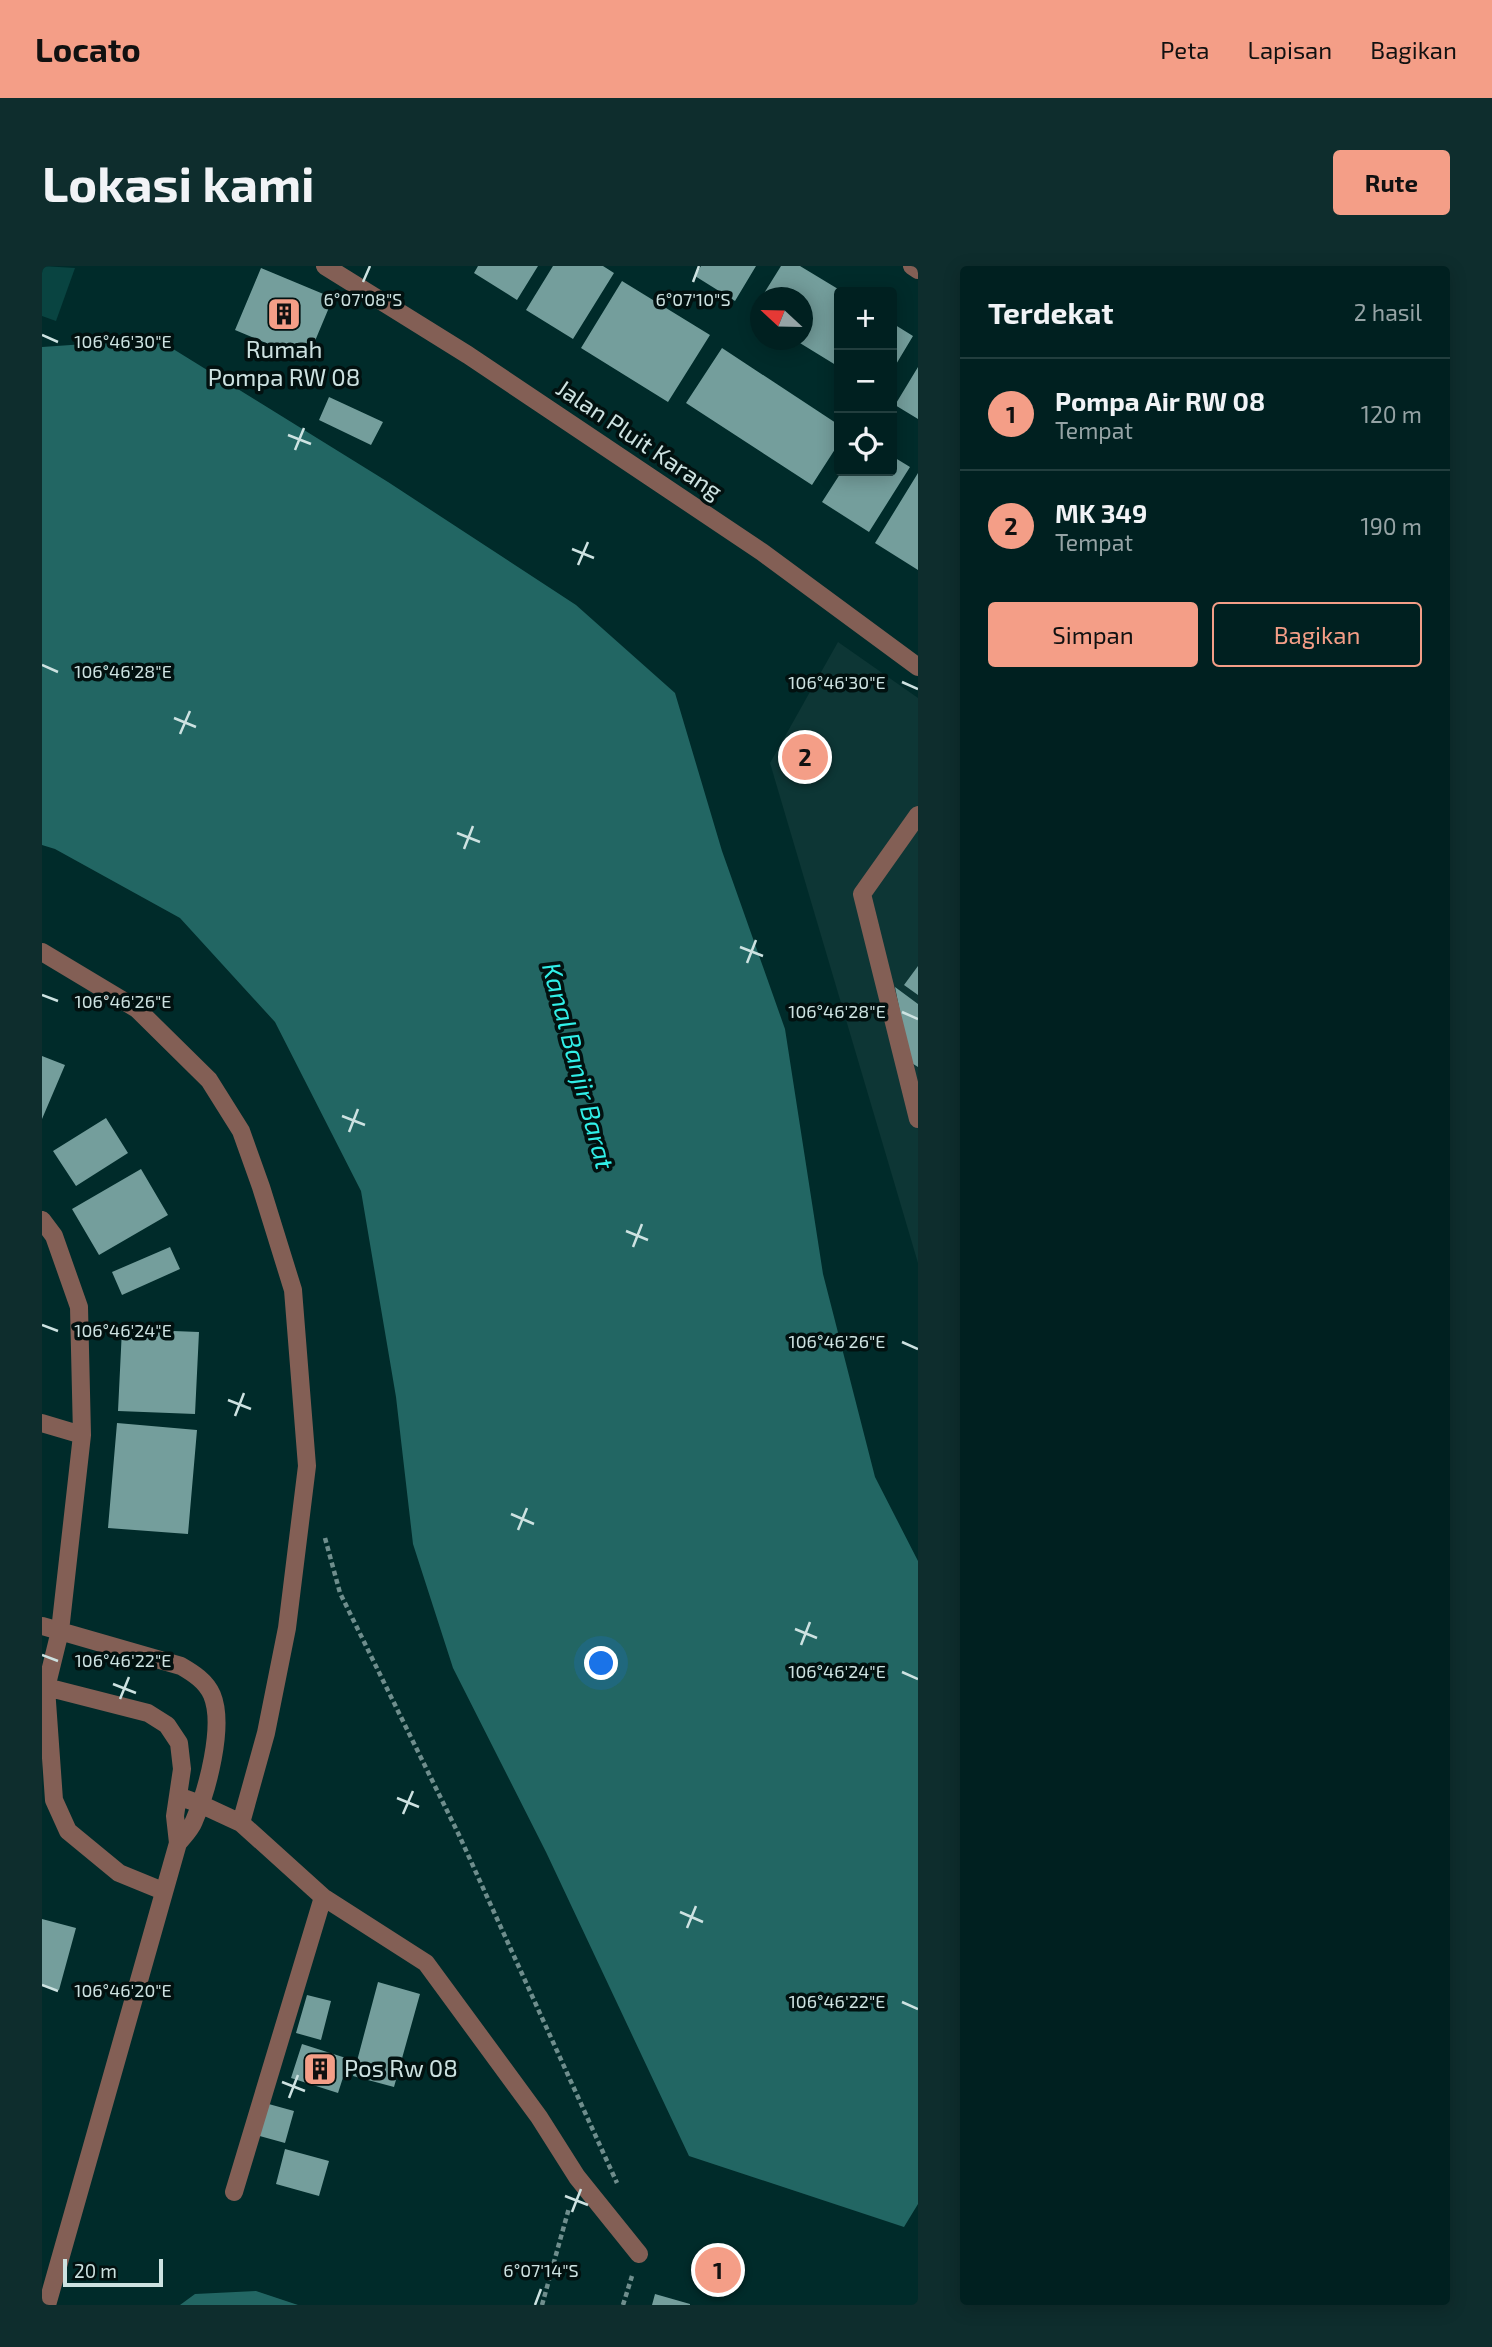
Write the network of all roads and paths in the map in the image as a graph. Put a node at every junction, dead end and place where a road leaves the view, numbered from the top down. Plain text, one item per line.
1 (325, 266) edge
2 (912, 266) edge
3 (918, 270) edge
4 (918, 667) edge
5 (918, 815) edge
6 (42, 953) edge
7 (918, 1119) edge
8 (42, 1220) edge
9 (42, 1423) edge
10 (82, 1435) junction
11 (323, 1530) dead end
12 (42, 1626) edge
13 (60, 1631) junction
14 (44, 1687) edge
15 (178, 1796) junction
16 (200, 1804) junction
17 (241, 1823) junction
18 (178, 1843) junction
19 (163, 1891) junction
20 (323, 1897) junction
21 (577, 2177) junction
22 (619, 2187) dead end
23 (234, 2192) dead end
24 (639, 2254) dead end
25 (47, 2305) edge
26 (542, 2305) edge

1 - 4 street, Jalan Pluit Karang
2 - 3 street
5 - 7 street
6 - 17 street
8 - 10 street
9 - 10 street
10 - 13 street
11 - 22 path
12 - 13 street
13 - 14 street
13 - 16 street
14 - 15 street
14 - 19 street
15 - 16 street
15 - 18 street
16 - 17 street
16 - 18 street
17 - 20 street
18 - 19 street
19 - 25 street
20 - 21 street
20 - 23 street
21 - 24 street
21 - 26 path

